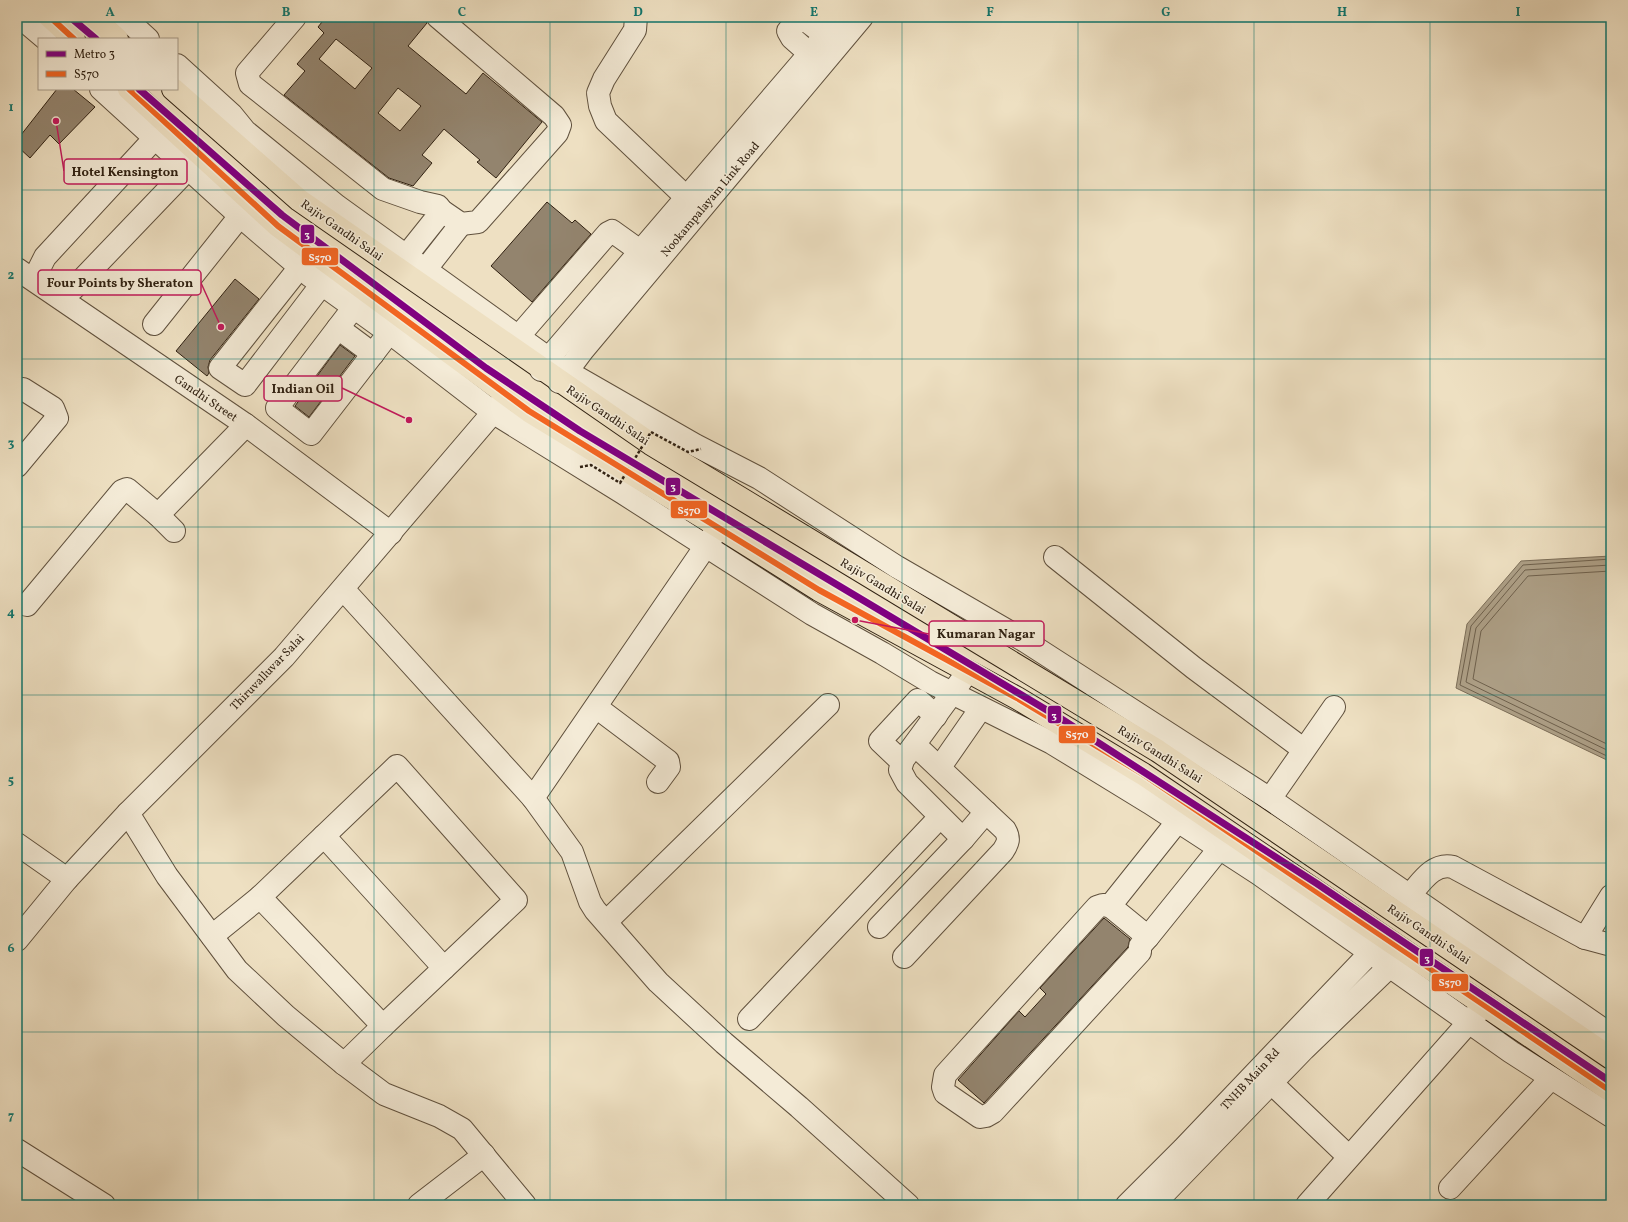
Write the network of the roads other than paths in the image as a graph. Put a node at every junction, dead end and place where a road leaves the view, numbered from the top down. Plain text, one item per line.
1 (20, 17) edge
2 (50, 17) edge
3 (93, 17) edge
4 (124, 17) edge
5 (438, 17) edge
6 (636, 17) edge
7 (841, 17) edge
8 (862, 17) edge
9 (284, 21) edge
10 (825, 35) junction
11 (45, 38) edge
12 (73, 38) edge
13 (116, 38) edge
14 (147, 38) edge
15 (810, 53) junction
16 (178, 66) edge
17 (102, 90) edge
18 (130, 90) edge
19 (175, 90) edge
20 (154, 138) junction
21 (188, 169) junction
22 (686, 197) junction
23 (442, 211) junction
24 (240, 216) junction
25 (461, 224) junction
26 (640, 251) junction
27 (406, 256) junction
28 (300, 267) junction
29 (17, 269) edge
30 (425, 270) junction
31 (322, 284) junction
32 (354, 307) junction
33 (154, 324) dead end
34 (338, 328) junction
35 (389, 333) junction
36 (518, 337) junction
37 (373, 354) junction
38 (545, 364) junction
39 (562, 376) junction
40 (17, 390) edge
41 (507, 395) junction
42 (494, 413) junction
43 (246, 425) junction
44 (17, 466) edge
45 (158, 515) junction
46 (719, 527) junction
47 (174, 531) dead end
48 (391, 533) junction
49 (706, 547) junction
50 (1055, 558) dead end
51 (343, 589) junction
52 (27, 605) dead end
53 (968, 672) junction
54 (953, 693) junction
55 (828, 705) dead end
56 (596, 707) junction
57 (982, 708) junction
58 (1334, 708) dead end
59 (1096, 714) junction
60 (936, 716) junction
61 (1083, 738) junction
62 (915, 745) junction
63 (1303, 750) junction
64 (902, 762) junction
65 (940, 767) junction
66 (658, 782) dead end
67 (533, 798) junction
68 (1270, 799) junction
69 (986, 812) junction
70 (128, 813) junction
71 (940, 817) junction
72 (1177, 822) junction
73 (324, 836) junction
74 (963, 839) junction
75 (17, 844) edge
76 (1219, 849) junction
77 (67, 879) junction
78 (1409, 896) junction
79 (1611, 896) edge
80 (260, 897) junction
81 (1110, 906) junction
82 (606, 922) junction
83 (879, 927) dead end
84 (212, 936) junction
85 (1148, 937) junction
86 (1585, 938) junction
87 (17, 940) edge
88 (1611, 946) edge
89 (1371, 952) junction
90 (904, 957) dead end
91 (1389, 967) junction
92 (444, 968) junction
93 (1485, 1004) junction
94 (749, 1019) dead end
95 (1468, 1022) junction
96 (383, 1026) junction
97 (1611, 1035) edge
98 (1611, 1058) edge
99 (344, 1064) junction
100 (1265, 1077) junction
101 (1551, 1078) junction
102 (1611, 1091) edge
103 (1611, 1116) edge
104 (17, 1150) edge
105 (484, 1155) junction
106 (1348, 1156) junction
107 (1450, 1188) dead end
108 (104, 1205) edge
109 (419, 1205) edge
110 (525, 1205) edge
111 (908, 1205) edge
112 (1127, 1205) edge
113 (1153, 1205) edge
114 (1306, 1205) edge

1 - 11 street
2 - 12 main road
3 - 13 main road
4 - 14 street
5 - 25 street
6 - 22 street
7 - 10 street, Nookampalayam Link Road
8 - 39 street, Nookampalayam Link Road
9 - 23 street
10 - 15 street, Nookampalayam Link Road
10 - 15 street
15 - 22 street, Nookampalayam Link Road
16 - 27 street
17 - 20 street
18 - 41 main road
19 - 38 main road, Rajiv Gandhi Salai
20 - 21 street
20 - 21 street
21 - 24 street
22 - 26 street, Nookampalayam Link Road
23 - 25 street
23 - 27 street
24 - 28 street
24 - 33 street
25 - 30 street
26 - 36 street
26 - 38 street, Nookampalayam Link Road
27 - 30 street
28 - 31 street
28 - 31 street
29 - 43 street, Gandhi Street
30 - 36 street
31 - 32 street
32 - 34 street
32 - 35 street
34 - 37 street
34 - 37 street
35 - 37 street
35 - 42 street
36 - 38 street
38 - 39 main road, Rajiv Gandhi Salai
39 - 59 main road, Rajiv Gandhi Salai
39 - 68 street
40 - 44 street
41 - 42 street, Thiruvalluvar Salai
41 - 46 main road
42 - 48 street, Thiruvalluvar Salai
42 - 49 street
43 - 45 street
43 - 48 street, Gandhi Street
45 - 47 street
45 - 52 street
46 - 49 street
46 - 53 main road
48 - 51 street, Thiruvalluvar Salai
49 - 54 street
49 - 56 street
50 - 63 street
51 - 67 street
51 - 70 street, Thiruvalluvar Salai
53 - 54 street
53 - 61 main road
54 - 57 street
54 - 60 street
55 - 82 street
56 - 66 street
56 - 67 street
57 - 65 street
57 - 72 street
58 - 63 street
59 - 61 main road
59 - 98 main road, Rajiv Gandhi Salai
60 - 62 street
60 - 64 street
61 - 93 main road
62 - 64 street
62 - 65 street
63 - 68 street
64 - 71 street
65 - 69 street
67 - 82 street
68 - 78 street
69 - 74 street
69 - 90 street
70 - 77 street, Thiruvalluvar Salai
70 - 84 street
71 - 74 street
71 - 94 street
72 - 76 street
72 - 81 street
73 - 80 street
73 - 92 street
73 - 92 street
74 - 83 street
75 - 77 street
76 - 85 street
76 - 89 street
77 - 87 street, Thiruvalluvar Salai
78 - 86 street
78 - 97 street
79 - 86 street
80 - 84 street
80 - 96 street
81 - 85 street
81 - 85 street
82 - 111 street
84 - 99 street
86 - 88 street
89 - 91 street
89 - 100 street, TNHB Main Rd
91 - 95 street
91 - 100 street, TNHB Main Rd
92 - 96 street
93 - 95 street
93 - 102 main road
95 - 101 street
95 - 106 street
96 - 99 street
99 - 105 street
100 - 106 street
100 - 112 street, TNHB Main Rd
100 - 113 street, TNHB Main Rd
101 - 103 street
101 - 107 street
104 - 108 street
105 - 109 street
105 - 110 street
106 - 114 street

